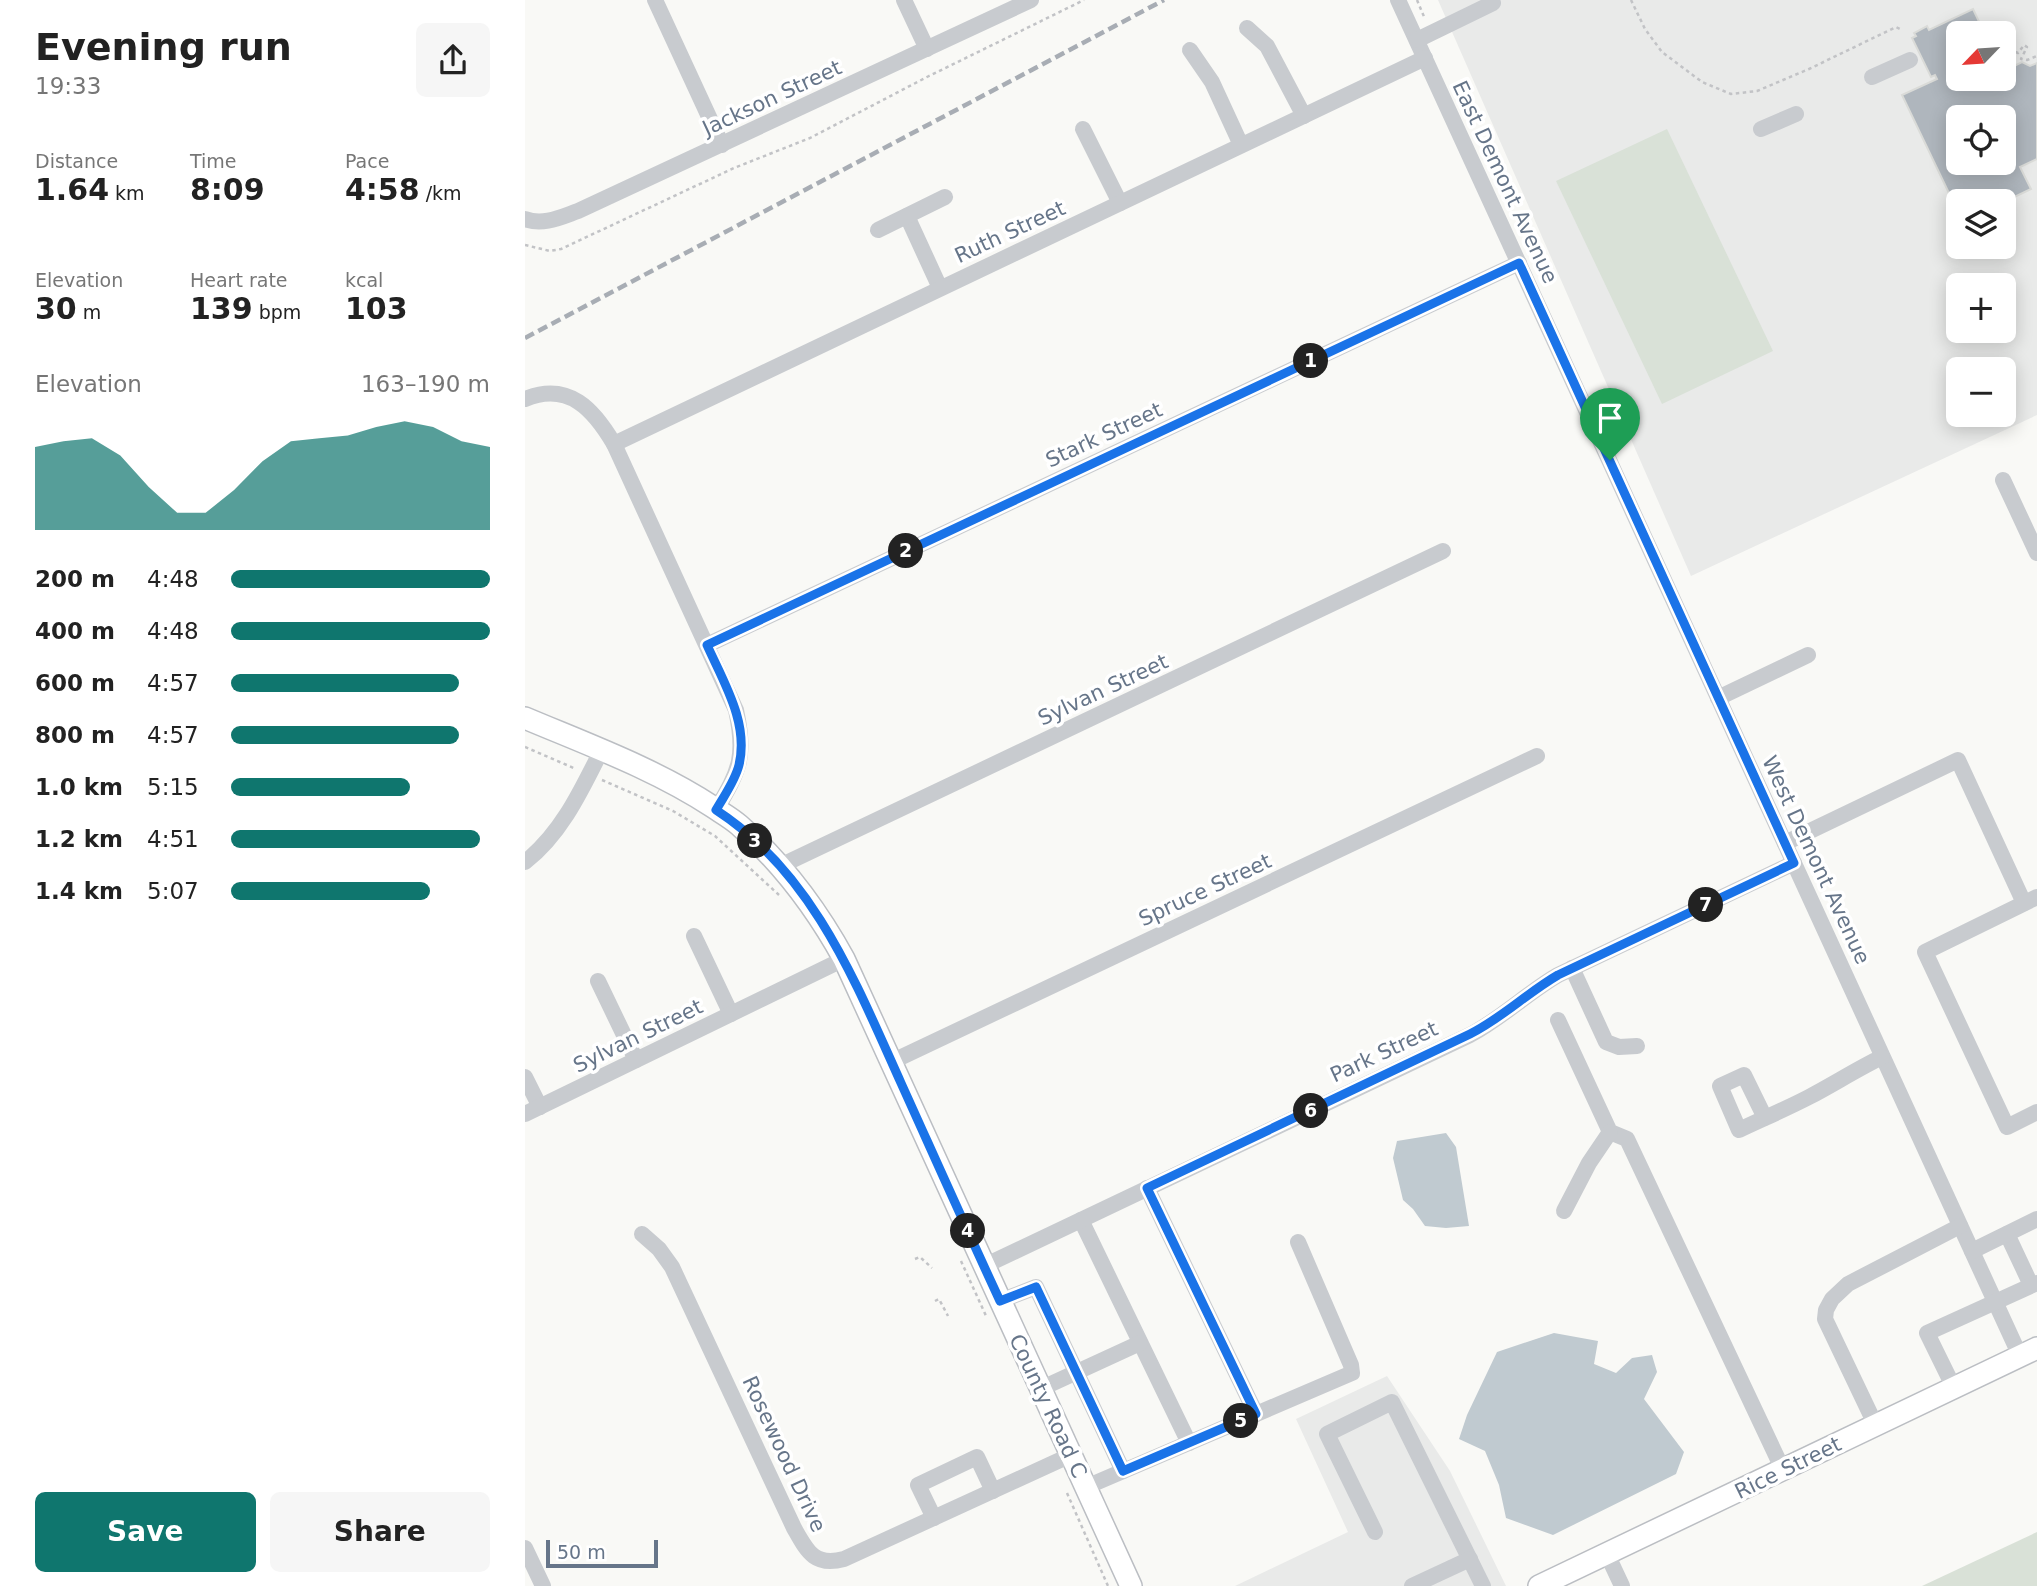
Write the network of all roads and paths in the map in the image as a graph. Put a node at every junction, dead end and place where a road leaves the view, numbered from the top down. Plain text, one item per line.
1 (655, 0) edge
2 (904, 0) edge
3 (1031, 0) edge
4 (1084, 0) edge
5 (1398, 0) edge
6 (1417, 0) edge
7 (1631, 0) edge
8 (1493, 3) dead end
9 (1247, 28) dead end
10 (1900, 29) dead end
11 (1424, 36) junction
12 (927, 49) junction
13 (1190, 50) dead end
14 (2016, 52) edge
15 (2037, 56) edge
16 (1425, 58) junction
17 (1910, 60) dead end
18 (1872, 77) dead end
19 (1795, 114) dead end
20 (1304, 116) junction
21 (1083, 129) dead end
22 (1761, 129) dead end
23 (722, 145) junction
24 (1241, 145) junction
25 (945, 197) dead end
26 (1120, 203) junction
27 (907, 216) junction
28 (526, 220) edge
29 (878, 230) dead end
30 (525, 245) edge
31 (1519, 263) junction
32 (940, 288) junction
33 (1573, 381) joint
34 (525, 399) edge
35 (614, 444) junction
36 (2003, 480) dead end
37 (1443, 551) dead end
38 (2037, 553) edge
39 (707, 645) junction
40 (1808, 655) dead end
41 (1718, 698) junction
42 (525, 718) edge
43 (525, 747) edge
44 (601, 751) junction
45 (1537, 756) dead end
46 (580, 771) dead end
47 (600, 779) dead end
48 (716, 810) junction
49 (1785, 843) junction
50 (525, 862) edge
51 (1794, 863) junction
52 (780, 866) junction
53 (779, 895) dead end
54 (2031, 900) edge
55 (694, 936) dead end
56 (844, 959) junction
57 (1572, 968) junction
58 (599, 981) dead end
59 (731, 1014) junction
60 (1558, 1020) dead end
61 (1637, 1046) dead end
62 (1882, 1057) junction
63 (636, 1060) junction
64 (891, 1062) junction
65 (525, 1077) edge
66 (532, 1110) edge
67 (2037, 1112) edge
68 (1765, 1118) dead end
69 (1610, 1132) junction
70 (1147, 1188) junction
71 (1564, 1211) dead end
72 (2037, 1219) edge
73 (1081, 1220) junction
74 (1960, 1226) junction
75 (642, 1234) dead end
76 (2007, 1234) junction
77 (1298, 1242) dead end
78 (1972, 1251) junction
79 (915, 1259) dead end
80 (984, 1266) junction
81 (932, 1268) dead end
82 (2034, 1284) edge
83 (935, 1301) dead end
84 (1000, 1301) junction
85 (1995, 1301) junction
86 (948, 1316) dead end
87 (1140, 1343) junction
88 (2029, 1352) edge
89 (1076, 1372) junction
90 (1954, 1388) junction
91 (1041, 1389) junction
92 (1256, 1414) junction
93 (1876, 1426) junction
94 (1189, 1443) junction
95 (1071, 1455) junction
96 (1783, 1470) junction
97 (1123, 1471) junction
98 (1076, 1489) junction
99 (993, 1491) junction
100 (934, 1518) junction
101 (1375, 1532) dead end
102 (525, 1548) edge
103 (1607, 1554) junction
104 (1469, 1559) junction
105 (543, 1586) edge
106 (1108, 1586) edge
107 (1131, 1586) edge
108 (1412, 1586) edge
109 (1483, 1586) edge
110 (1539, 1586) edge
111 (1622, 1586) edge

1 - 23 street
2 - 12 street
3 - 12 street, Jackson Street
4 - 30 path
5 - 11 street, East Demont Avenue
6 - 11 path
7 - 10 path
8 - 11 street
9 - 20 street
11 - 16 street, East Demont Avenue
12 - 23 street, Jackson Street
13 - 24 street
14 - 15 path
16 - 20 street, Ruth Street
16 - 31 street, East Demont Avenue
17 - 18 street
19 - 22 street
20 - 24 street, Ruth Street
21 - 26 street
23 - 28 street, Jackson Street
24 - 26 street, Ruth Street
25 - 27 street
26 - 32 street, Ruth Street
27 - 29 street
27 - 32 street
31 - 33 street, East Demont Avenue
31 - 39 street, Stark Street
32 - 35 street, Ruth Street
33 - 41 street, West Demont Avenue
34 - 35 street
35 - 39 street
36 - 38 street
37 - 52 street, Sylvan Street
39 - 48 street
40 - 41 street
41 - 49 street, West Demont Avenue
42 - 44 main road, County Road C
43 - 46 path
44 - 48 main road, County Road C
44 - 50 street
45 - 64 street, Spruce Street
47 - 53 path
48 - 52 main road, County Road C
49 - 51 street, West Demont Avenue
49 - 54 street
51 - 57 street, Park Street
51 - 62 street, West Demont Avenue
52 - 56 main road, County Road C
54 - 67 street
55 - 59 street
56 - 59 street, Sylvan Street
56 - 64 main road, County Road C
57 - 61 street
57 - 70 street, Park Street
58 - 63 street
59 - 63 street, Sylvan Street
60 - 69 street
62 - 68 street
62 - 74 street, West Demont Avenue
63 - 66 street, Sylvan Street
64 - 80 main road, County Road C
65 - 66 street
69 - 71 street
69 - 96 street
70 - 73 street, Park Street
70 - 92 street
72 - 76 street
73 - 80 street, Park Street
73 - 87 street
74 - 78 street, West Demont Avenue
74 - 93 street
75 - 100 street, Rosewood Drive
76 - 78 street
76 - 82 street
77 - 92 street
78 - 85 street, West Demont Avenue
79 - 81 path
80 - 84 main road, County Road C
82 - 85 street
83 - 86 path
84 - 89 street
84 - 91 main road, County Road C
85 - 88 street, West Demont Avenue
85 - 90 street
87 - 89 street
87 - 94 street
88 - 90 main road, Rice Street
89 - 91 street
89 - 97 street
90 - 93 main road, Rice Street
91 - 95 main road, County Road C
92 - 94 street
93 - 96 main road, Rice Street
94 - 97 street
95 - 98 main road, County Road C
95 - 99 street, Rosewood Drive
96 - 103 main road, Rice Street
97 - 98 street
98 - 106 path
98 - 107 main road, County Road C
99 - 100 street, Rosewood Drive
99 - 100 street
101 - 104 street
102 - 105 street
103 - 110 main road, Rice Street
103 - 111 street
104 - 108 street
104 - 109 street

